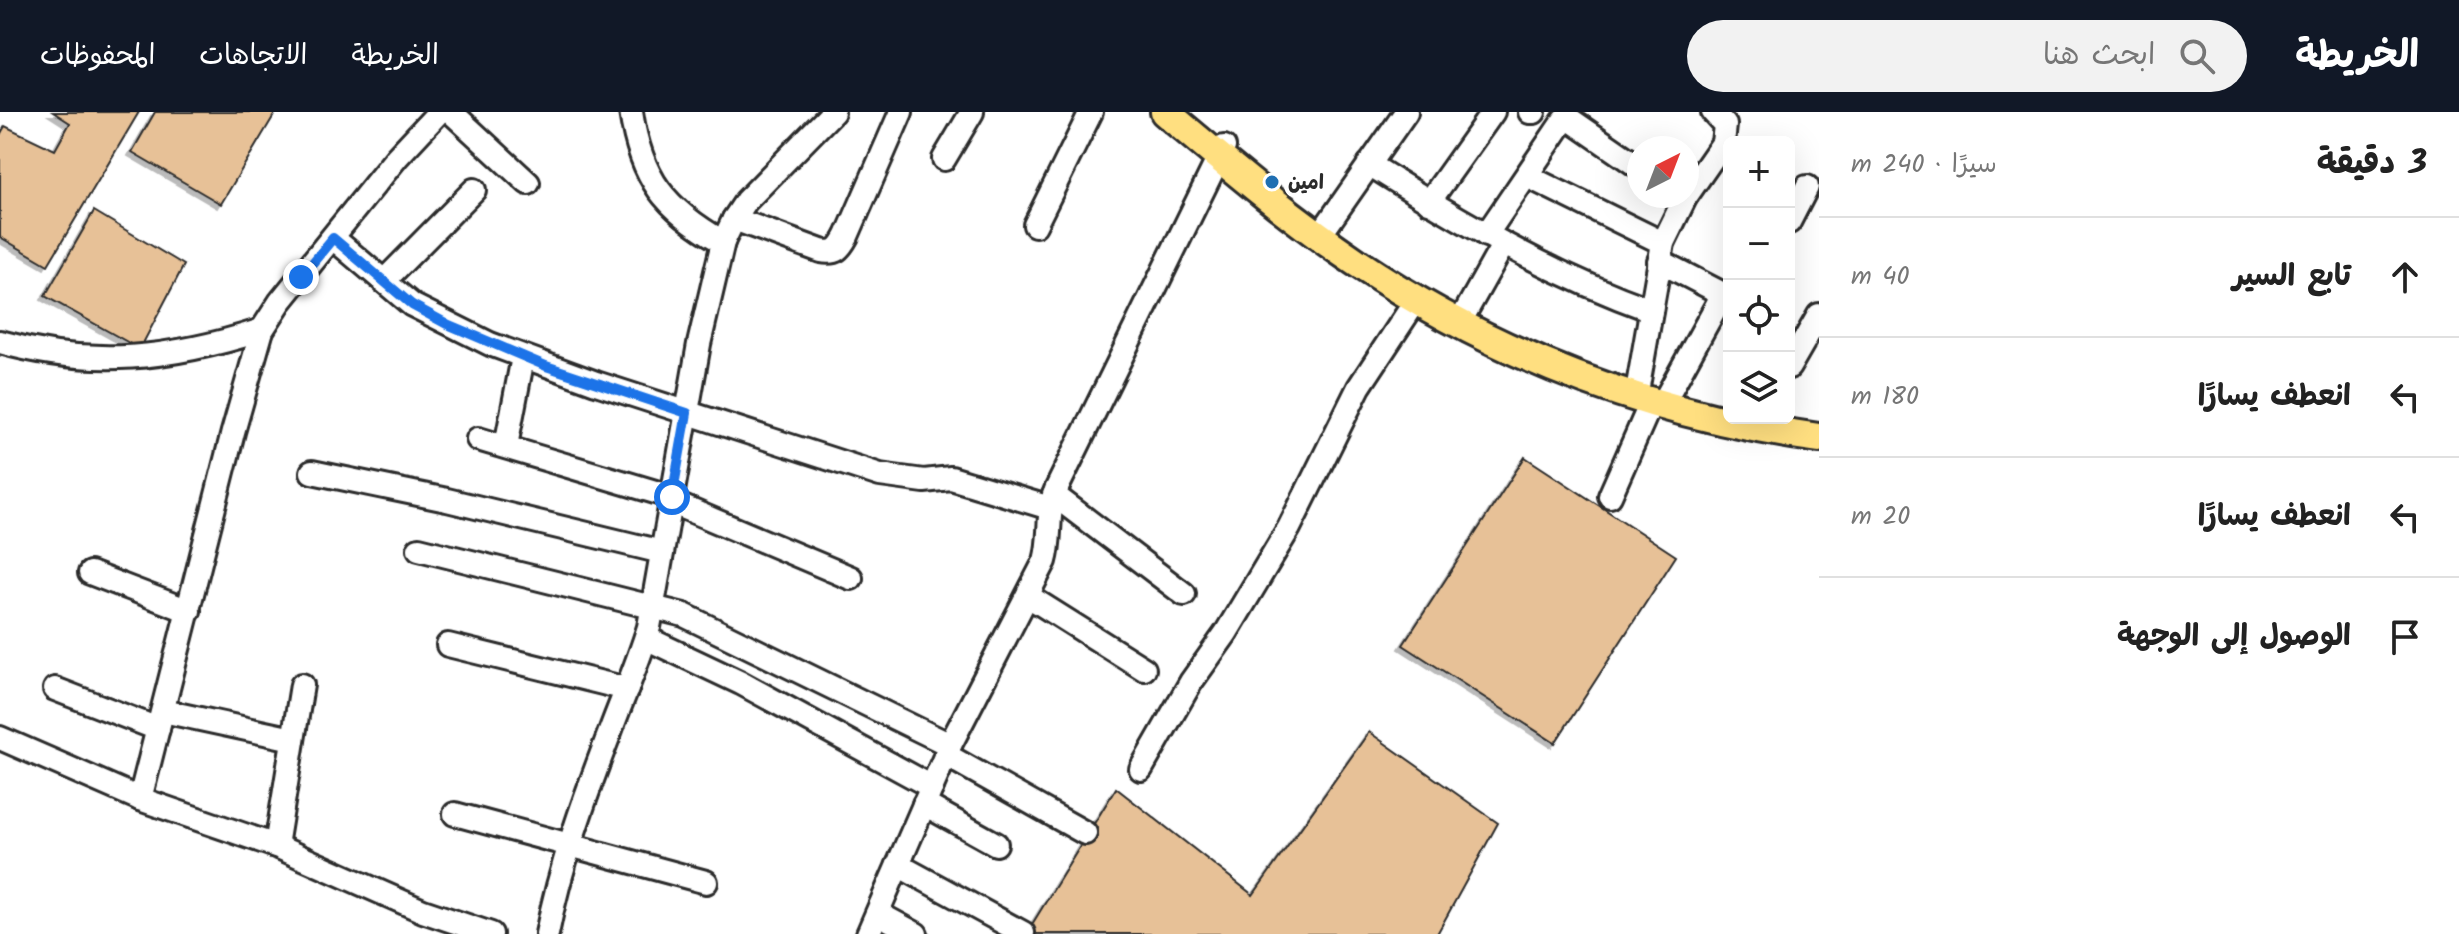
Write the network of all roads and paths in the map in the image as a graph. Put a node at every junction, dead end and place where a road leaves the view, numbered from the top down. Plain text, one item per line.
1 (439, 112) edge
2 (451, 112) edge
3 (631, 112) edge
4 (833, 112) edge
5 (901, 112) edge
6 (972, 112) edge
7 (1091, 112) edge
8 (1165, 112) edge
9 (1183, 112) edge
10 (1493, 112) edge
11 (1401, 114) edge
12 (1724, 116) edge
13 (1222, 152) junction
14 (944, 159) dead end
15 (1627, 159) edge
16 (1369, 164) junction
17 (1527, 176) junction
18 (1699, 176) edge
19 (528, 183) dead end
20 (1807, 187) dead end
21 (474, 190) dead end
22 (1429, 202) junction
23 (1680, 208) edge
24 (1795, 210) edge
25 (734, 219) junction
26 (1035, 225) dead end
27 (1325, 228) junction
28 (333, 238) junction
29 (1495, 240) junction
30 (723, 242) junction
31 (1661, 252) junction
32 (384, 281) junction
33 (1723, 291) edge
34 (1723, 297) edge
35 (1417, 299) junction
36 (1651, 310) junction
37 (1465, 313) junction
38 (1819, 315) edge
39 (262, 330) junction
40 (0, 342) edge
41 (523, 357) junction
42 (1795, 357) edge
43 (1653, 394) junction
44 (1723, 410) edge
45 (687, 413) junction
46 (1795, 423) edge
47 (1819, 427) edge
48 (1819, 438) edge
49 (478, 439) dead end
50 (506, 446) junction
51 (312, 472) dead end
52 (1610, 496) dead end
53 (672, 500) junction
54 (1052, 502) junction
55 (419, 549) dead end
56 (662, 552) junction
57 (90, 573) dead end
58 (851, 578) dead end
59 (1184, 594) dead end
60 (1028, 596) junction
61 (653, 608) junction
62 (189, 611) junction
63 (646, 638) junction
64 (448, 645) dead end
65 (1144, 669) dead end
66 (302, 685) dead end
67 (55, 689) dead end
68 (627, 689) junction
69 (160, 720) junction
70 (0, 738) edge
71 (293, 739) junction
72 (948, 750) junction
73 (1141, 769) dead end
74 (928, 796) junction
75 (140, 799) junction
76 (455, 814) dead end
77 (1085, 833) dead end
78 (996, 844) dead end
79 (571, 845) junction
80 (276, 846) junction
81 (898, 865) junction
82 (706, 882) dead end
83 (879, 914) junction
84 (1023, 933) edge
85 (491, 934) edge
86 (547, 934) edge
87 (868, 934) edge
88 (916, 934) edge

1 - 28 street
2 - 19 street
3 - 30 street
4 - 25 street
5 - 25 street
6 - 14 street
7 - 26 street
8 - 13 main road
9 - 13 main road
10 - 22 street
11 - 16 street
12 - 18 street
13 - 27 main road
13 - 35 main road
13 - 54 street
15 - 17 street
16 - 22 street
16 - 27 street
17 - 29 street
17 - 31 street
20 - 24 street
21 - 32 street
22 - 29 street
23 - 31 street
25 - 30 street
27 - 37 main road
28 - 32 street
28 - 39 street
29 - 36 street
29 - 37 street
30 - 45 street
31 - 33 street
31 - 36 street
32 - 41 street
34 - 43 street
35 - 43 main road
35 - 73 street
36 - 43 street
37 - 43 main road
38 - 42 street
39 - 40 street
39 - 62 street
41 - 45 street
41 - 50 street
43 - 44 main road
43 - 48 main road
43 - 52 street
45 - 53 street
45 - 54 street
46 - 47 main road
49 - 50 street
50 - 53 street
51 - 56 street
53 - 56 street
53 - 58 street
54 - 59 street
54 - 60 street
55 - 61 street
56 - 61 street
57 - 62 street
60 - 65 street
60 - 72 street
61 - 63 street
61 - 72 street
62 - 69 street
63 - 68 street
63 - 74 street
64 - 68 street
66 - 71 street
67 - 69 street
68 - 79 street
69 - 71 street
69 - 75 street
70 - 75 street
71 - 80 street
72 - 74 street
72 - 77 street
74 - 78 street
74 - 81 street
75 - 80 street
76 - 79 street
79 - 82 street
79 - 86 street
80 - 85 street
81 - 83 street
81 - 84 street
83 - 87 street
83 - 88 street

